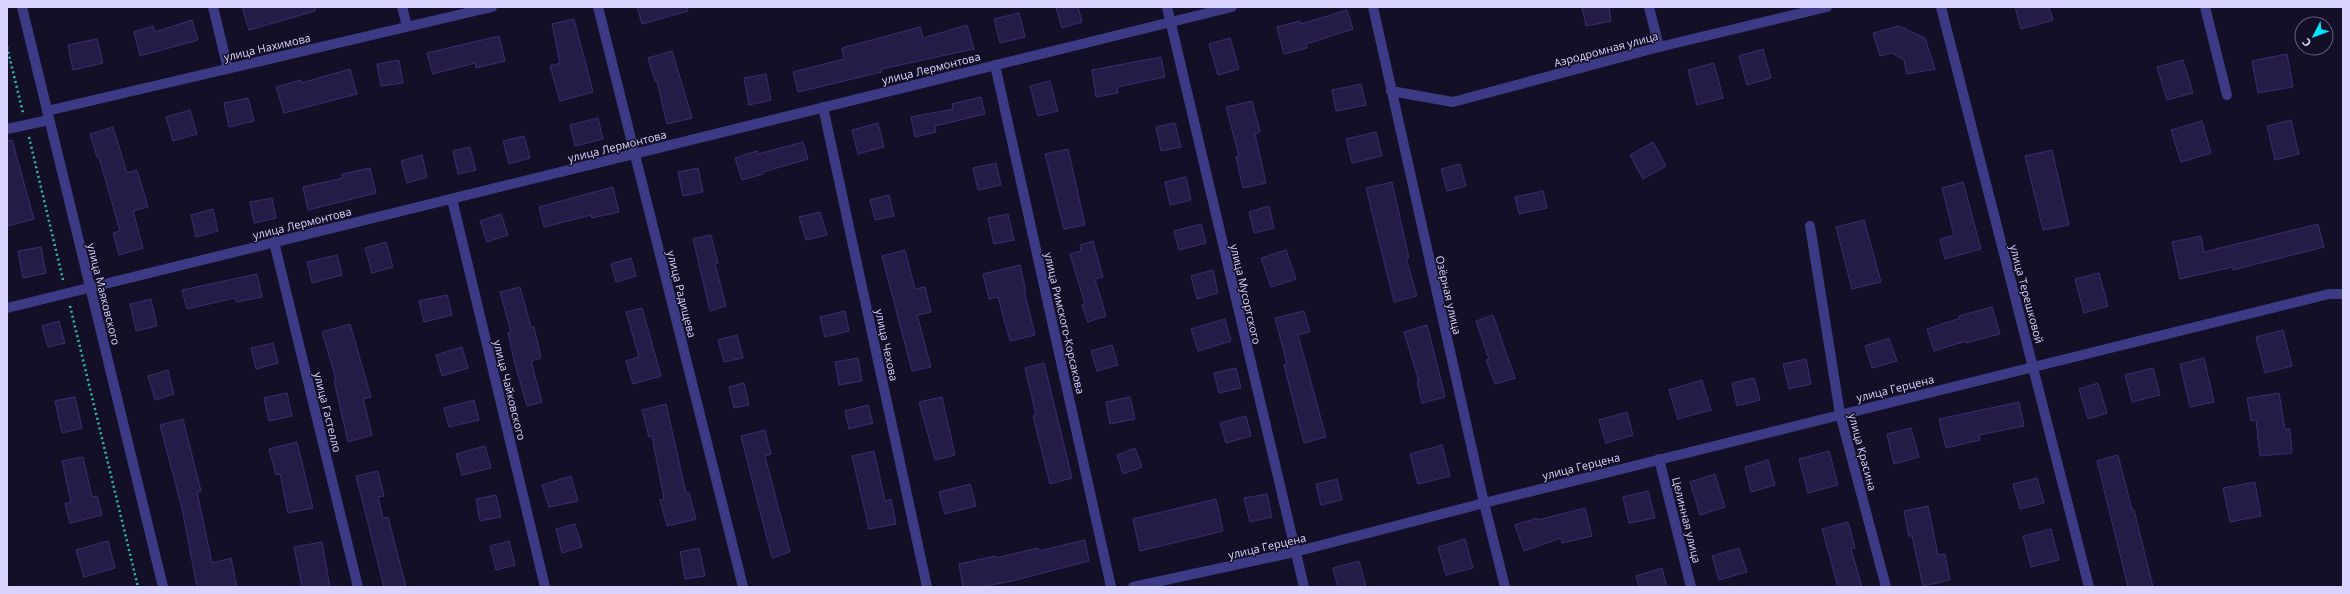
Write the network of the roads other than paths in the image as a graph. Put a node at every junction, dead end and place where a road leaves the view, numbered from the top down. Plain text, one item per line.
1 (22, 7) edge
2 (213, 7) edge
3 (402, 7) edge
4 (492, 7) edge
5 (598, 7) edge
6 (1167, 7) edge
7 (1232, 7) edge
8 (1373, 7) edge
9 (1649, 7) edge
10 (1827, 7) edge
11 (1941, 7) edge
12 (2204, 7) edge
13 (1170, 22) junction
14 (407, 26) junction
15 (1659, 47) junction
16 (995, 65) junction
17 (228, 69) junction
18 (1391, 91) junction
19 (2227, 95) dead end
20 (823, 107) junction
21 (48, 116) junction
22 (7, 129) edge
23 (635, 153) junction
24 (452, 199) junction
25 (1810, 226) dead end
26 (274, 242) junction
27 (90, 288) junction
28 (2343, 294) edge
29 (7, 308) edge
30 (2034, 366) junction
31 (1840, 414) junction
32 (1659, 459) junction
33 (1484, 503) junction
34 (1295, 552) junction
35 (163, 587) edge
36 (358, 587) edge
37 (545, 587) edge
38 (743, 587) edge
39 (928, 587) edge
40 (1111, 587) edge
41 (1133, 587) edge
42 (1304, 587) edge
43 (1505, 587) edge
44 (1691, 587) edge
45 (1886, 587) edge
46 (2089, 587) edge

1 - 21 street, улица Маяковского
2 - 17 street
3 - 14 street
4 - 14 street, улица Нахимова
5 - 23 street, улица Радищева
6 - 13 street, улица Мусоргского
7 - 13 street, улица Лермонтова
8 - 18 street, Озёрная улица
9 - 15 street
10 - 15 street, Аэродромная улица
11 - 30 street, улица Терешковой
12 - 19 street
13 - 16 street, улица Лермонтова
13 - 34 street, улица Мусоргского
14 - 17 street, улица Нахимова
15 - 18 street, Аэродромная улица
16 - 20 street, улица Лермонтова
16 - 40 street, улица Римского-Корсакова
17 - 21 street, улица Нахимова
18 - 33 street, Озёрная улица
20 - 23 street, улица Лермонтова
20 - 39 street, улица Чехова
21 - 22 street, улица Нахимова
21 - 27 street, улица Маяковского
23 - 24 street, улица Лермонтова
23 - 38 street, улица Радищева
24 - 26 street, улица Лермонтова
24 - 37 street, улица Чайковского
25 - 31 street, улица Красина
26 - 27 street, улица Лермонтова
26 - 36 street, улица Гастелло
27 - 29 street, улица Лермонтова
27 - 35 street, улица Маяковского
28 - 30 street, улица Герцена
30 - 31 street, улица Герцена
30 - 46 street, улица Терешковой
31 - 32 street, улица Герцена
31 - 45 street, улица Красина
32 - 33 street, улица Герцена
32 - 44 street, Целинная улица
33 - 34 street, улица Герцена
33 - 43 street, Озёрная улица
34 - 41 street, улица Герцена
34 - 42 street, улица Мусоргского

